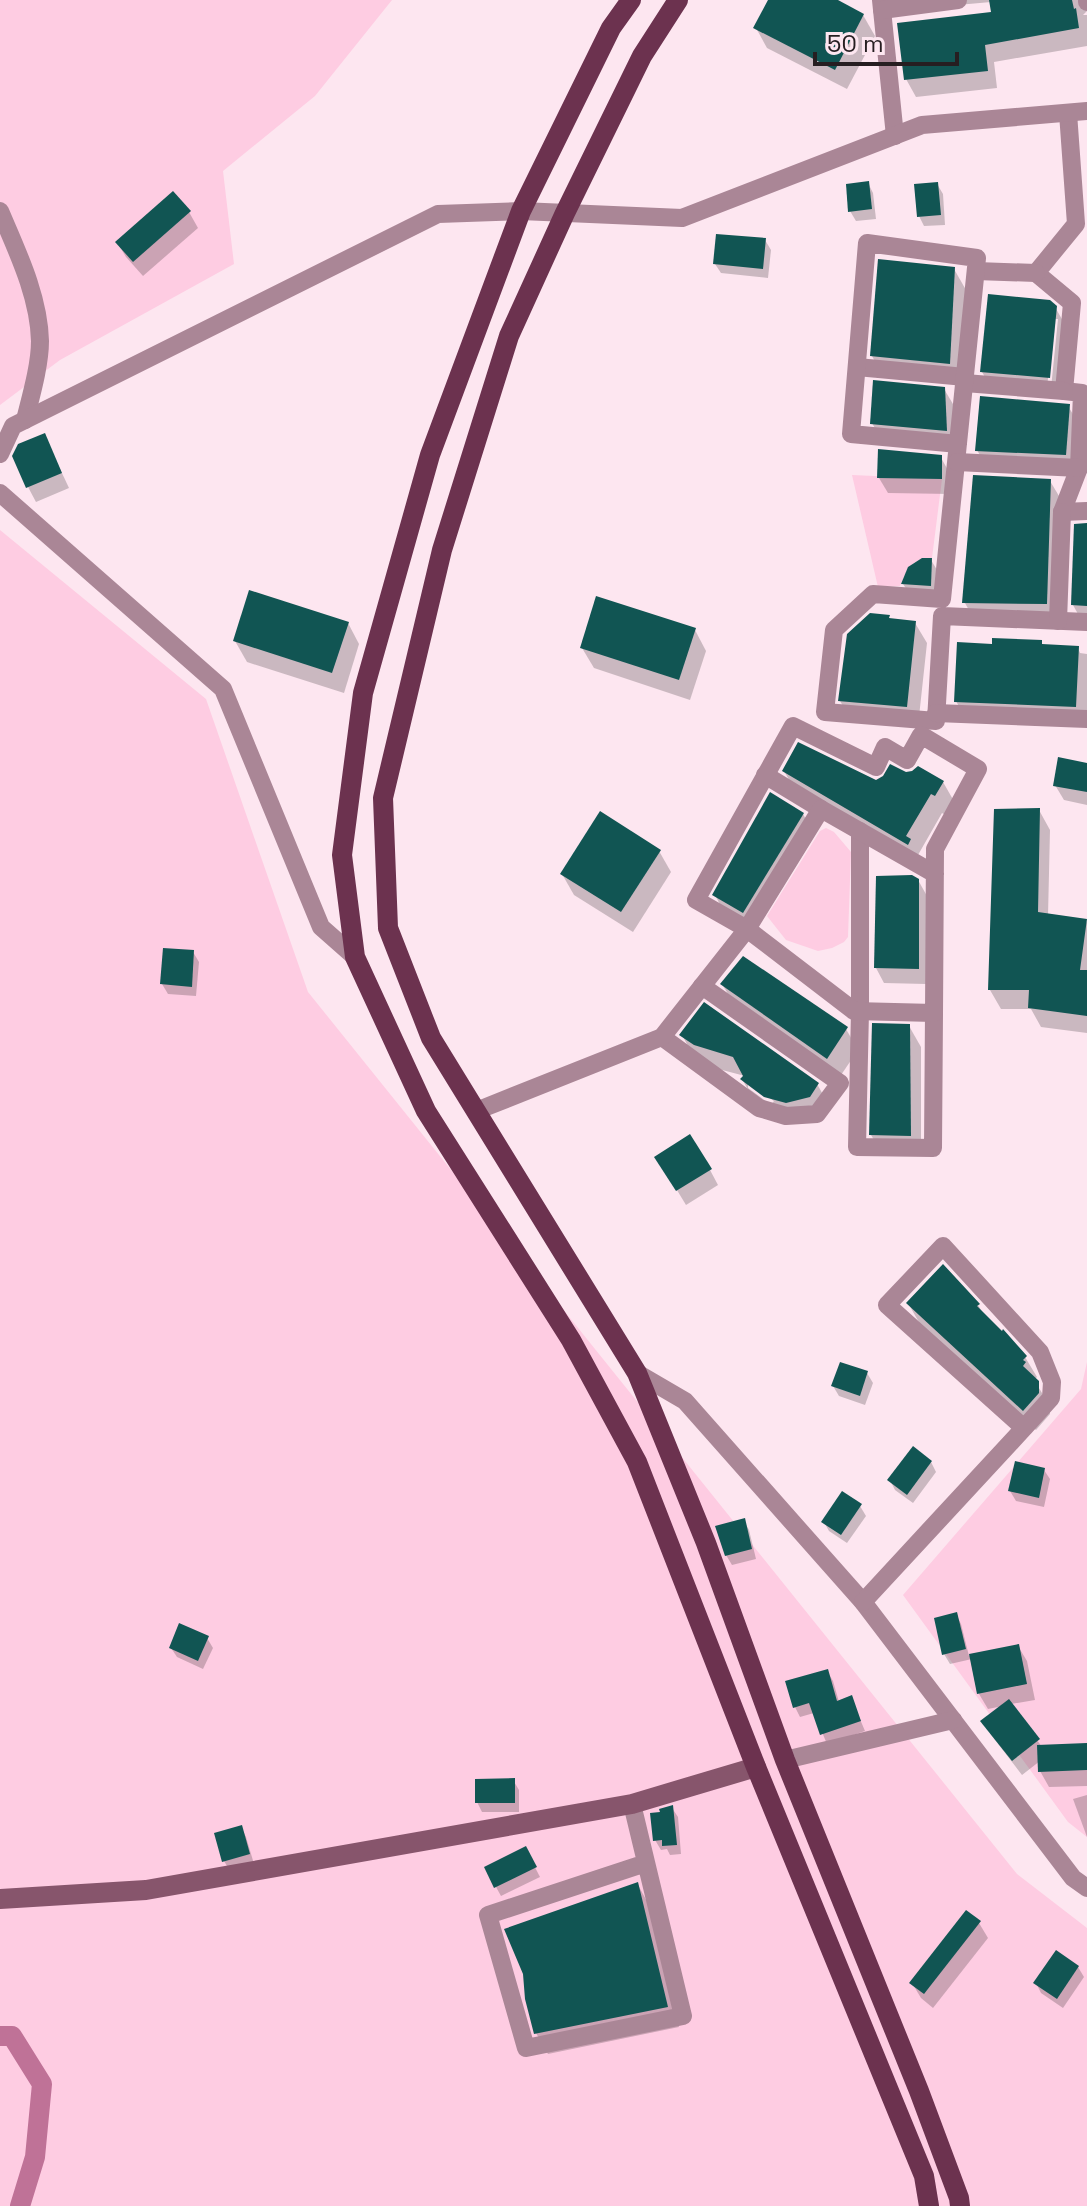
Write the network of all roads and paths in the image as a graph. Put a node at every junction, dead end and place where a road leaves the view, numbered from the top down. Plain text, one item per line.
1 (631, 0) edge
2 (678, 0) edge
3 (958, 0) edge
4 (880, 3) edge
5 (1087, 111) edge
6 (1068, 113) junction
7 (895, 136) junction
8 (0, 211) edge
9 (521, 211) junction
10 (565, 213) junction
11 (976, 271) junction
12 (1036, 273) junction
13 (857, 367) junction
14 (965, 380) junction
15 (1064, 391) junction
16 (25, 420) junction
17 (958, 453) junction
18 (0, 454) edge
19 (1079, 468) junction
20 (0, 493) edge
21 (1087, 511) edge
22 (1062, 512) junction
23 (942, 608) junction
24 (1058, 621) junction
25 (1087, 622) edge
26 (936, 713) junction
27 (1087, 719) edge
28 (765, 775) junction
29 (821, 809) junction
30 (860, 831) junction
31 (935, 874) junction
32 (747, 929) junction
33 (355, 957) junction
34 (702, 986) junction
35 (860, 1011) junction
36 (934, 1013) junction
37 (662, 1037) junction
38 (849, 1083) junction
39 (476, 1111) junction
40 (637, 1373) junction
41 (1024, 1428) junction
42 (863, 1602) junction
43 (953, 1720) junction
44 (785, 1760) junction
45 (756, 1767) junction
46 (632, 1804) junction
47 (646, 1863) junction
48 (1087, 1888) edge
49 (0, 1899) edge
50 (929, 2206) edge
51 (960, 2206) edge

1 - 9 main road
2 - 10 main road
3 - 4 street
4 - 7 street
5 - 6 street
6 - 7 street
6 - 12 street
7 - 10 street
8 - 16 street
9 - 10 street
9 - 16 street
9 - 33 main road
10 - 39 main road
11 - 12 street
11 - 13 street
11 - 14 street
12 - 15 street
13 - 14 street
13 - 17 street
14 - 15 street
14 - 17 street
15 - 19 street
16 - 18 street
17 - 19 street
17 - 23 street
19 - 22 street
20 - 33 street
21 - 22 street
22 - 24 street
23 - 24 street
23 - 26 street
23 - 26 street
24 - 25 street
26 - 27 street
28 - 29 street
28 - 31 street
28 - 32 street
29 - 30 street
29 - 32 street
30 - 31 street
30 - 35 street
31 - 36 street
32 - 34 street
32 - 35 street
33 - 45 main road
34 - 37 street
34 - 38 street
35 - 36 street
35 - 38 street
36 - 38 street
37 - 38 street
37 - 39 street
39 - 40 main road
40 - 42 street
40 - 44 main road
41 - 41 street
41 - 42 street
42 - 43 street
43 - 44 street
43 - 48 street
44 - 51 main road
45 - 46 street
45 - 50 main road
46 - 47 street
46 - 49 street
47 - 47 street

